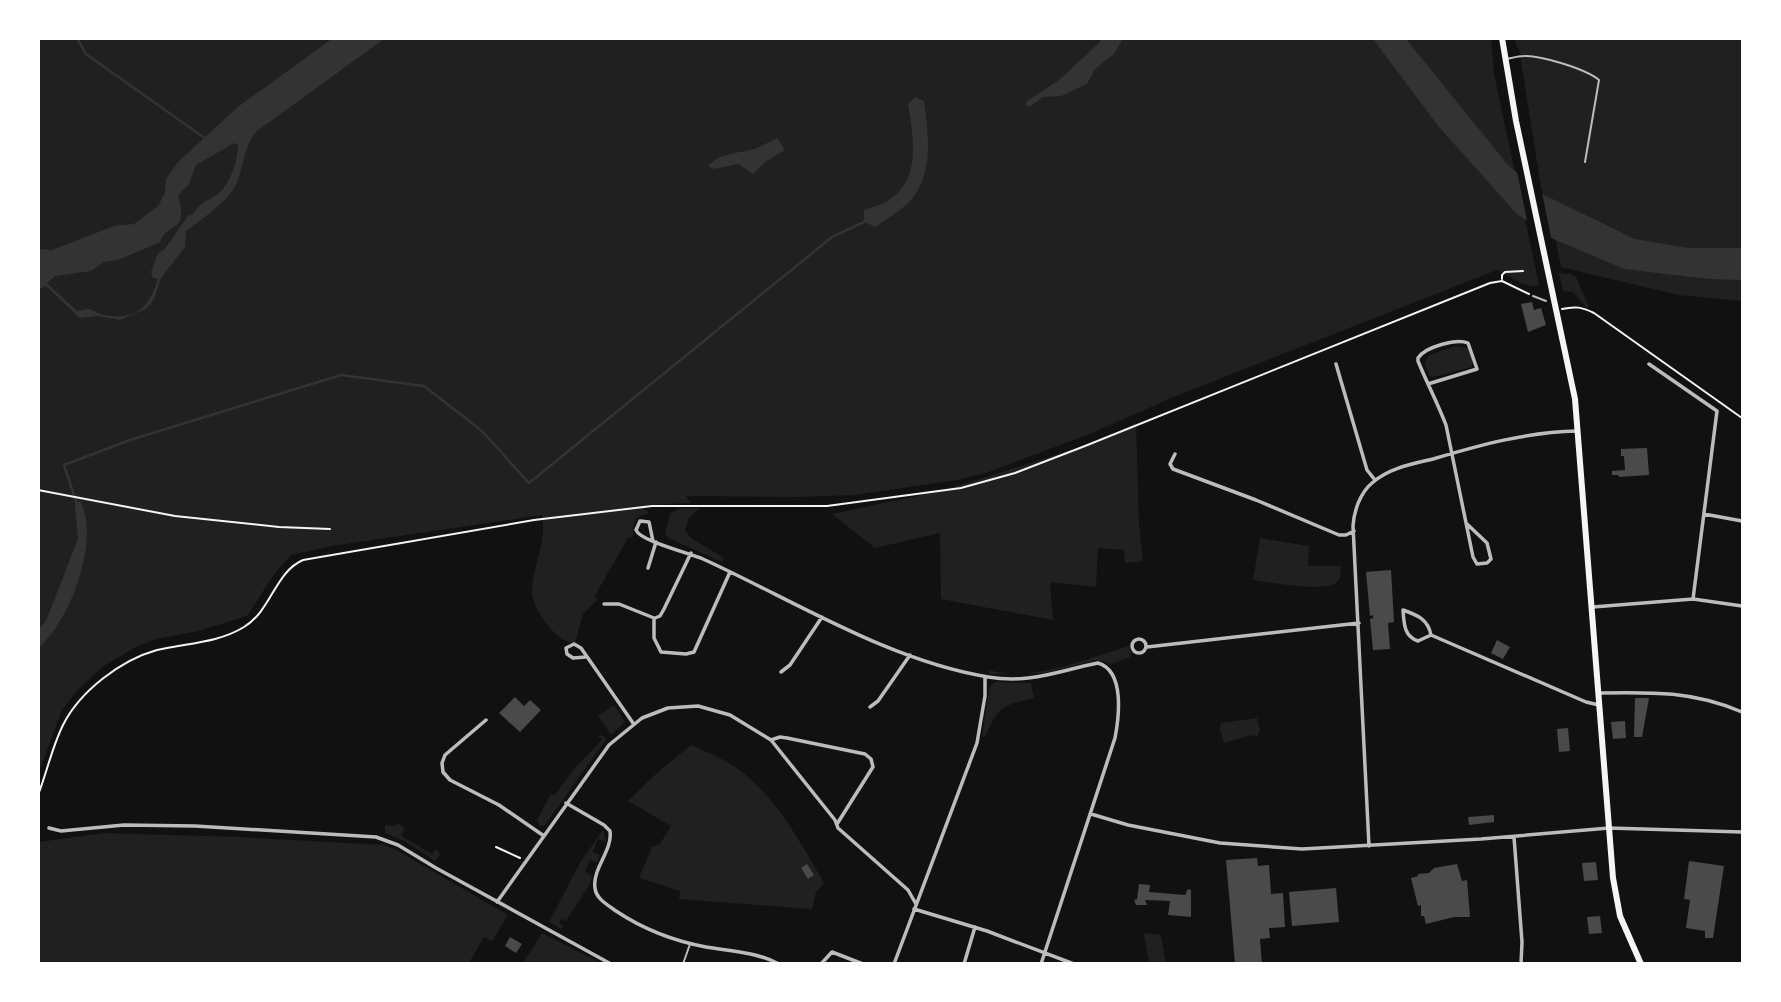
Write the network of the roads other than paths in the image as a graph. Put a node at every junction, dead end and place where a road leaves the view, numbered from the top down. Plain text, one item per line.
1 (1502, 38) edge
2 (1505, 59) junction
3 (1585, 162) dead end
4 (1533, 296) road end
5 (1546, 301) dead end
6 (1336, 364) dead end
7 (1649, 364) dead end
8 (1428, 384) junction
9 (1578, 430) junction
10 (1452, 453) junction
11 (1175, 454) dead end
12 (1375, 480) junction
13 (1704, 514) junction
14 (1742, 521) edge
15 (1467, 524) junction
16 (1354, 531) junction
17 (654, 541) junction
18 (691, 553) junction
19 (648, 568) dead end
20 (730, 572) junction
21 (1693, 598) junction
22 (604, 604) dead end
23 (1742, 606) edge
24 (1592, 607) junction
25 (822, 617) junction
26 (654, 618) junction
27 (1359, 623) junction
28 (1431, 635) junction
29 (1147, 647) junction
30 (909, 655) junction
31 (586, 657) junction
32 (781, 672) dead end
33 (985, 677) junction
34 (1599, 694) junction
35 (1599, 705) junction
36 (870, 708) dead end
37 (1742, 712) edge
38 (486, 720) dead end
39 (633, 723) junction
40 (771, 740) junction
41 (566, 803) junction
42 (1091, 814) junction
43 (836, 824) junction
44 (49, 828) dead end
45 (1609, 828) junction
46 (1742, 832) edge
47 (544, 836) junction
48 (1514, 837) junction
49 (1369, 846) junction
50 (497, 902) junction
51 (915, 906) junction
52 (975, 927) junction
53 (691, 943) junction
54 (1044, 954) junction
55 (611, 964) edge
56 (683, 964) edge
57 (779, 964) edge
58 (821, 964) edge
59 (863, 964) edge
60 (894, 964) edge
61 (964, 964) edge
62 (1041, 964) edge
63 (1074, 964) edge
64 (1521, 964) edge
65 (1640, 964) edge

1 - 2 main road
2 - 3 lane
2 - 9 main road
4 - 5 lane
6 - 12 street
7 - 13 street
8 - 8 street
8 - 10 street
9 - 10 street
9 - 24 main road
10 - 12 street
10 - 15 street
11 - 16 street
12 - 16 street
13 - 14 street
13 - 21 street
15 - 15 street
16 - 27 street
17 - 17 street
17 - 18 street
17 - 19 street
18 - 20 street
18 - 26 street
20 - 25 street
20 - 26 street
21 - 23 street
21 - 24 street
22 - 26 street
24 - 34 main road
25 - 30 street
25 - 32 street
27 - 29 street
27 - 49 street
28 - 28 street
28 - 35 street
29 - 29 street
30 - 33 street
30 - 36 street
31 - 31 street
31 - 39 street
33 - 42 street
33 - 51 street
34 - 35 main road
34 - 37 street
35 - 45 main road
38 - 47 street
39 - 40 street
39 - 41 street
40 - 43 street
40 - 43 street
41 - 47 street
41 - 53 street
42 - 49 street
42 - 54 street
43 - 51 street
44 - 50 street
45 - 46 street
45 - 48 street
45 - 65 main road
47 - 50 street
48 - 49 street
48 - 64 street
50 - 55 street
51 - 52 street
51 - 60 street
52 - 54 street
52 - 61 street
53 - 56 lane
53 - 57 street
54 - 62 street
54 - 63 street
58 - 59 street

